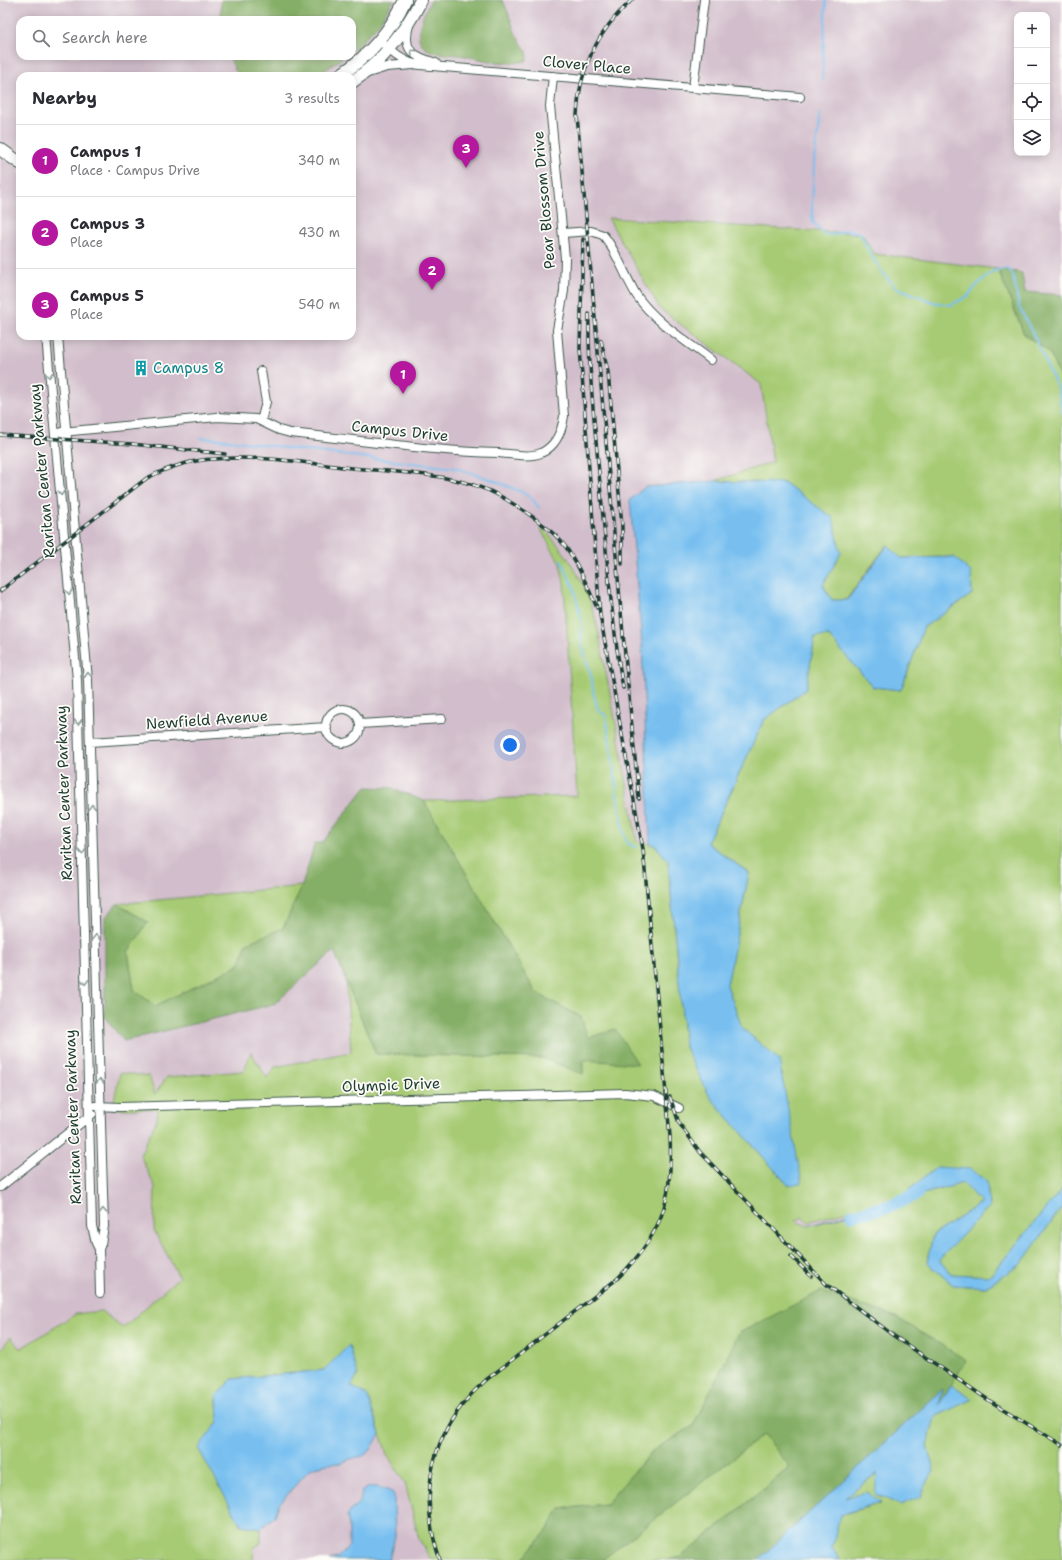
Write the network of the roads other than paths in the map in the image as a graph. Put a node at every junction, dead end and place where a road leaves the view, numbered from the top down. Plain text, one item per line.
1 (405, 0) edge
2 (421, 0) edge
3 (704, 0) edge
4 (411, 19) junction
5 (379, 40) junction
6 (389, 49) junction
7 (424, 66) junction
8 (462, 69) junction
9 (344, 72) edge
10 (553, 76) junction
11 (356, 79) edge
12 (356, 79) edge
13 (693, 88) junction
14 (800, 97) dead end
15 (0, 149) edge
16 (16, 160) edge
17 (563, 233) junction
18 (46, 340) edge
19 (58, 340) edge
20 (711, 360) dead end
21 (261, 370) dead end
22 (261, 421) junction
23 (66, 431) junction
24 (55, 432) junction
25 (539, 453) joint
26 (442, 719) dead end
27 (360, 724) junction
28 (326, 727) junction
29 (90, 742) junction
30 (89, 1106) junction
31 (100, 1107) junction
32 (679, 1108) dead end
33 (89, 1117) junction
34 (0, 1187) edge
35 (99, 1249) junction
36 (100, 1293) dead end

1 - 5 street
2 - 4 street
3 - 13 street
4 - 6 street
8 -> 4 street
5 - 6 street, Clover Place
5 - 9 street
6 - 7 street, Clover Place
6 - 11 street
7 - 8 street, Clover Place
7 - 12 street
8 - 10 street, Clover Place
10 - 13 street, Clover Place
10 - 17 street, Pear Blossom Drive
13 - 14 street, Clover Place
15 - 16 street
17 - 20 street
17 - 25 street, Pear Blossom Drive
18 -> 24 street, Raritan Center Parkway
19 - 23 street, Raritan Center Parkway
21 - 22 street
22 - 23 street, Campus Drive
22 - 25 street, Campus Drive
23 - 24 street, Campus Drive
29 -> 23 street, Raritan Center Parkway
24 -> 30 street, Raritan Center Parkway
26 - 27 street
27 - 28 street
27 - 28 street
28 - 29 street, Newfield Avenue
31 -> 29 street, Raritan Center Parkway
30 - 31 street, Olympic Drive
30 - 33 street, Raritan Center Parkway
31 - 32 street, Olympic Drive
31 - 33 street
35 -> 31 street, Raritan Center Parkway
33 - 34 street
33 - 35 street, Raritan Center Parkway
35 - 36 street, Raritan Center Parkway

